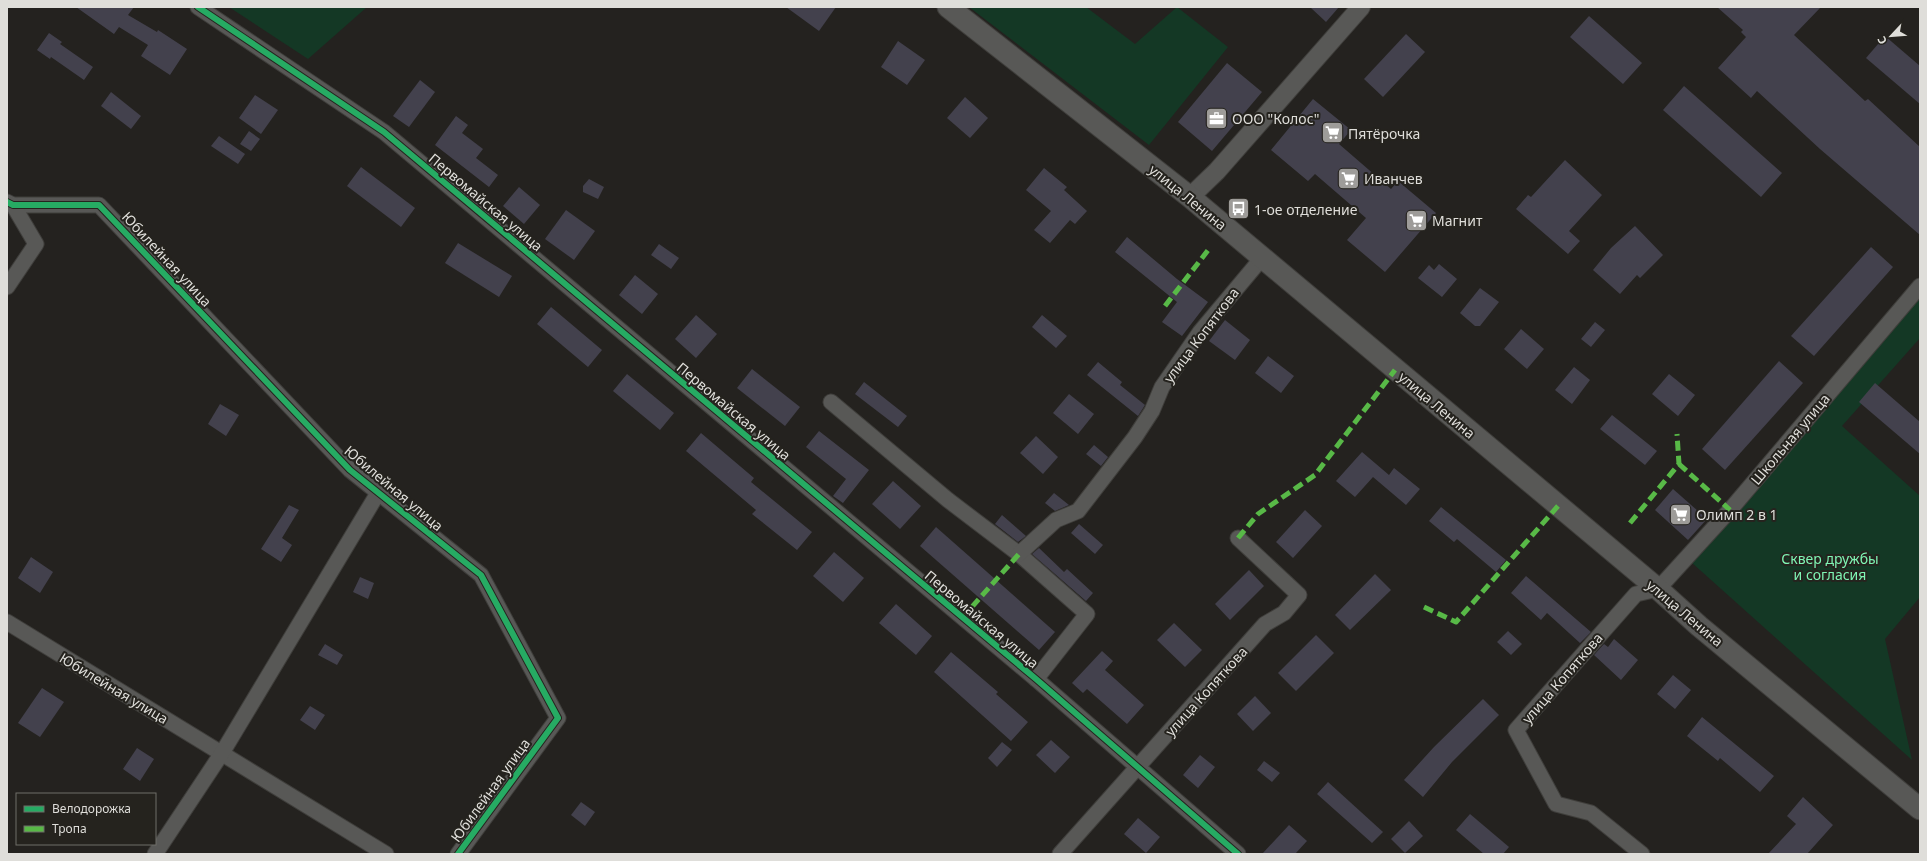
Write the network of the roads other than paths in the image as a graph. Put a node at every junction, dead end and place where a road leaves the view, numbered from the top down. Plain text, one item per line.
1 (198, 7) edge
2 (948, 7) edge
3 (1361, 7) edge
4 (1190, 197) junction
5 (10, 203) edge
6 (1262, 258) junction
7 (7, 286) edge
8 (1920, 286) edge
9 (831, 402) dead end
10 (378, 493) junction
11 (1238, 538) dead end
12 (1019, 554) junction
13 (1658, 589) junction
14 (7, 622) edge
15 (1036, 679) junction
16 (222, 754) junction
17 (1138, 767) junction
18 (1920, 809) edge
19 (155, 854) edge
20 (386, 854) edge
21 (458, 854) edge
22 (1060, 854) edge
23 (1238, 854) edge
24 (1642, 854) edge

1 - 15 street, Первомайская улица
2 - 4 main road, улица Ленина
3 - 4 street
4 - 6 main road, улица Ленина
5 - 7 street, Юбилейная улица
5 - 10 street, Юбилейная улица
6 - 12 street, улица Копяткова
6 - 13 main road, улица Ленина
8 - 13 street, Школьная улица
9 - 12 street
10 - 16 street, Юбилейная улица
10 - 21 street, Юбилейная улица
11 - 17 street, улица Копяткова
12 - 15 street
13 - 18 main road, улица Ленина
13 - 24 street, улица Копяткова
14 - 16 street, Юбилейная улица
15 - 17 street, Первомайская улица
16 - 19 street, Юбилейная улица
16 - 20 street, Юбилейная улица
17 - 22 street, улица Копяткова
17 - 23 street, Первомайская улица

